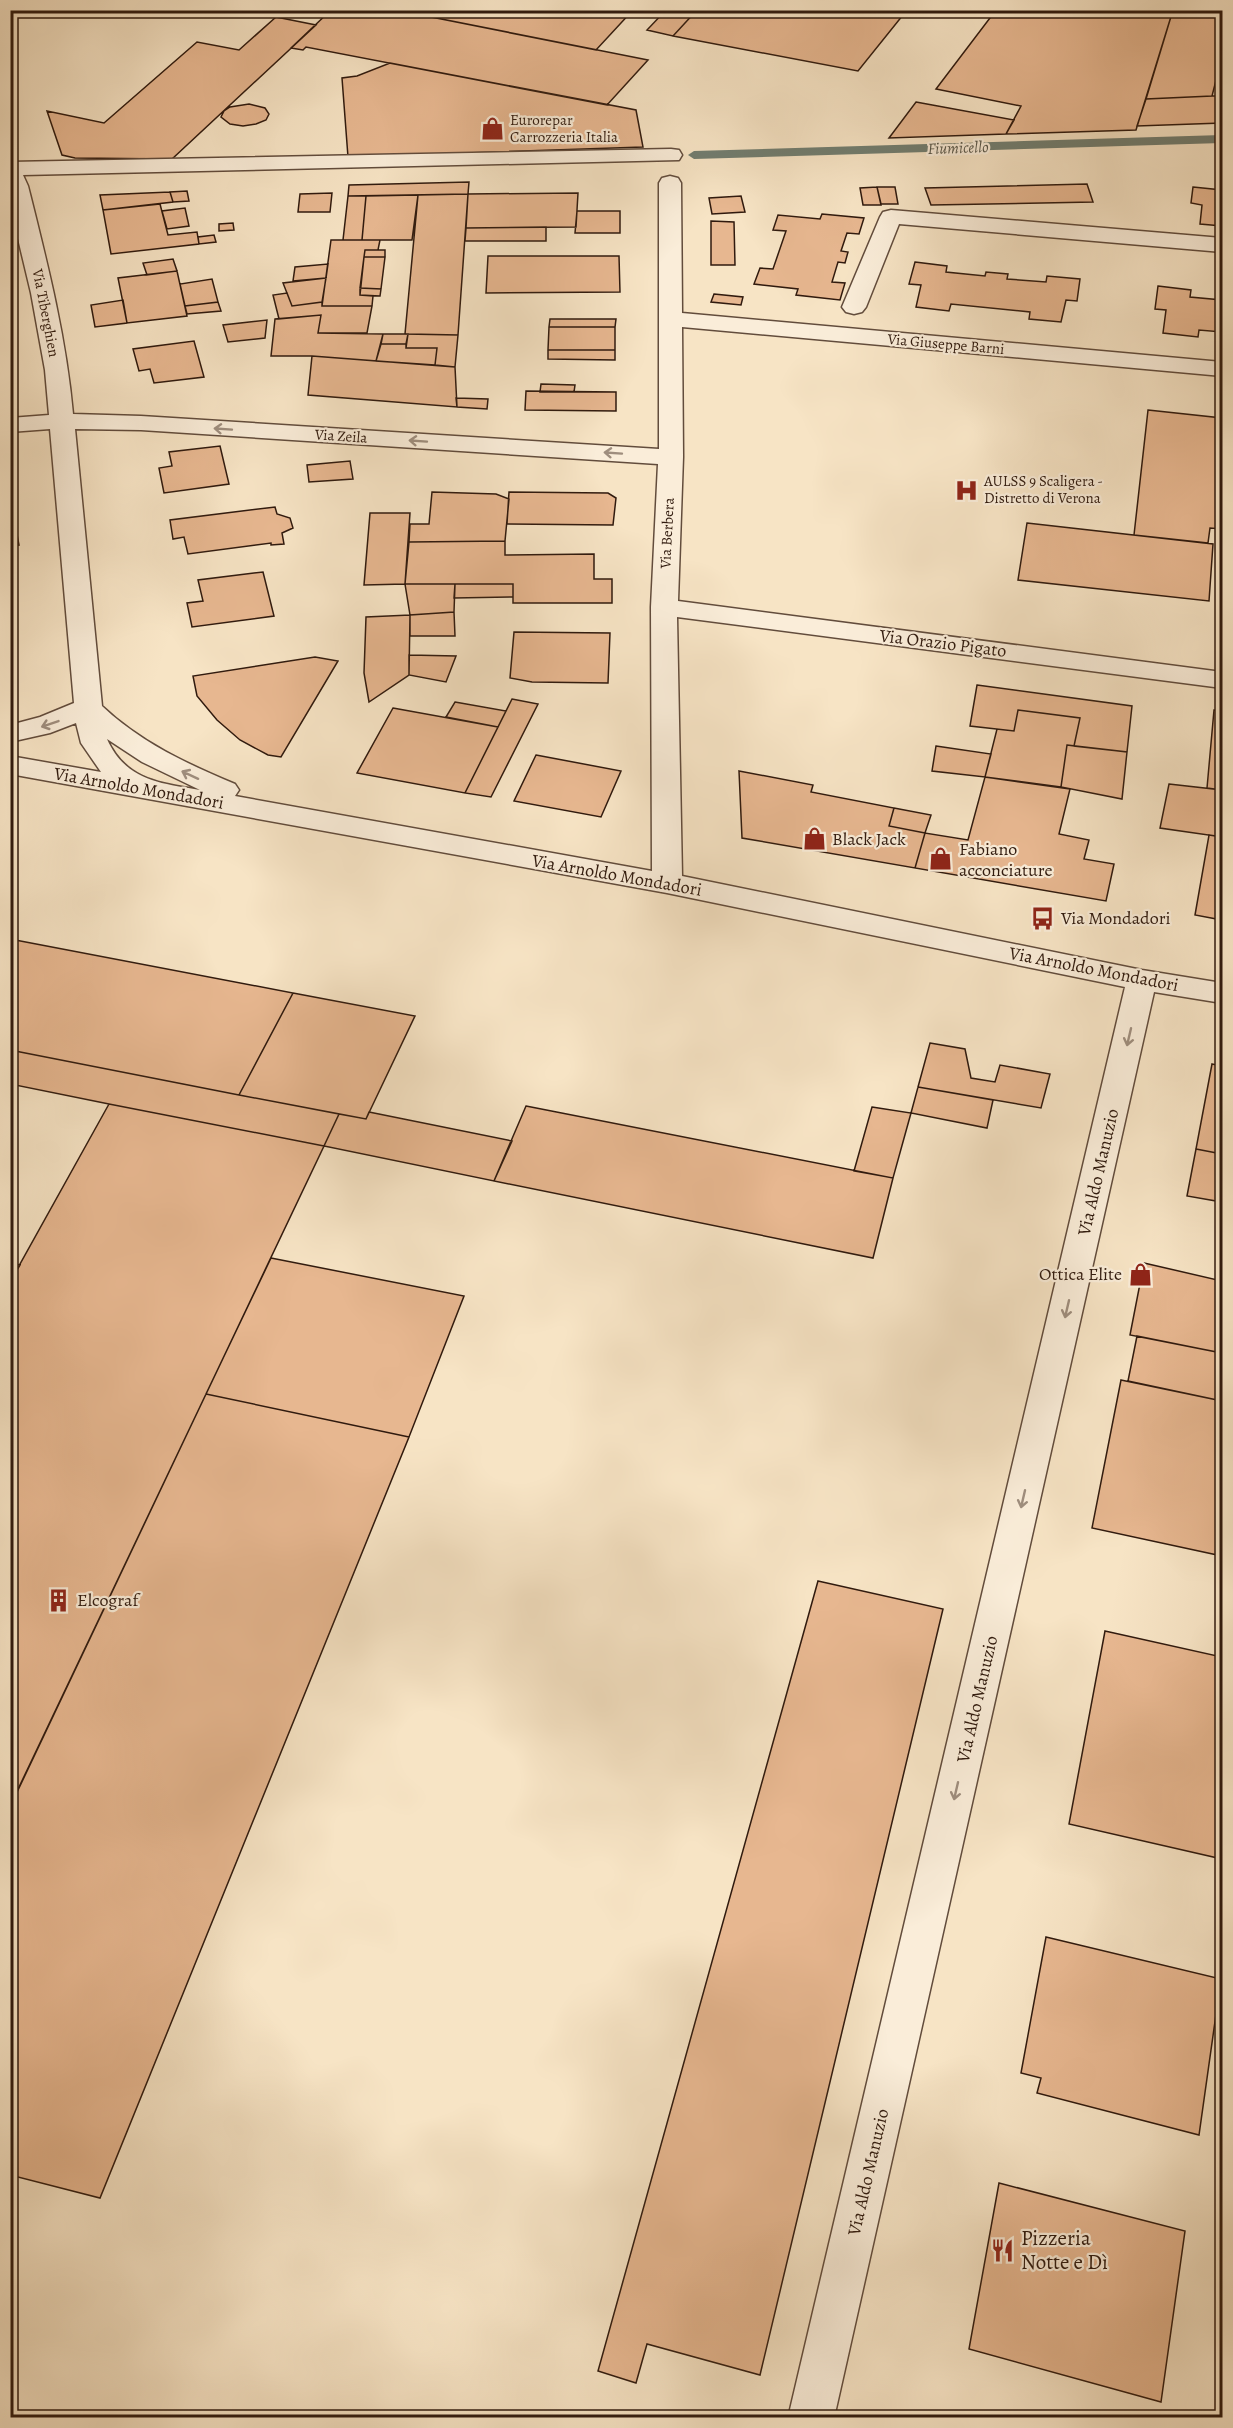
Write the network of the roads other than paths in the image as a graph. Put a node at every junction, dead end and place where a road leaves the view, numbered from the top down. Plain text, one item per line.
1 (671, 155) dead end
2 (12, 179) edge
3 (670, 183) dead end
4 (1222, 245) edge
5 (854, 307) dead end
6 (669, 320) junction
7 (1222, 369) edge
8 (62, 421) junction
9 (10, 425) edge
10 (671, 457) junction
11 (664, 607) junction
12 (1222, 680) edge
13 (87, 708) junction
14 (10, 734) edge
15 (10, 765) edge
16 (142, 788) junction
17 (304, 817) junction
18 (667, 884) junction
19 (1142, 980) junction
20 (1222, 993) edge
21 (811, 2418) edge

1 - 2 street
2 - 8 street, Via Tiberghien
3 - 6 street, Via Berbera
4 - 5 street
6 - 7 street, Via Giuseppe Barni
6 - 10 street, Via Berbera
8 - 9 street, Via Zeila
10 -> 8 street, Via Zeila
8 - 13 street, Via Tiberghien
10 - 11 street, Via Berbera
11 - 12 street, Via Orazio Pigato
11 - 18 street, Via Berbera
13 -> 14 street
13 - 16 street, Via Tiberghien
17 -> 13 street
15 - 16 street, Via Arnoldo Mondadori
16 - 17 street, Via Arnoldo Mondadori
17 - 18 street, Via Arnoldo Mondadori
18 - 19 street, Via Arnoldo Mondadori
19 - 20 street, Via Arnoldo Mondadori
19 -> 21 street, Via Aldo Manuzio

